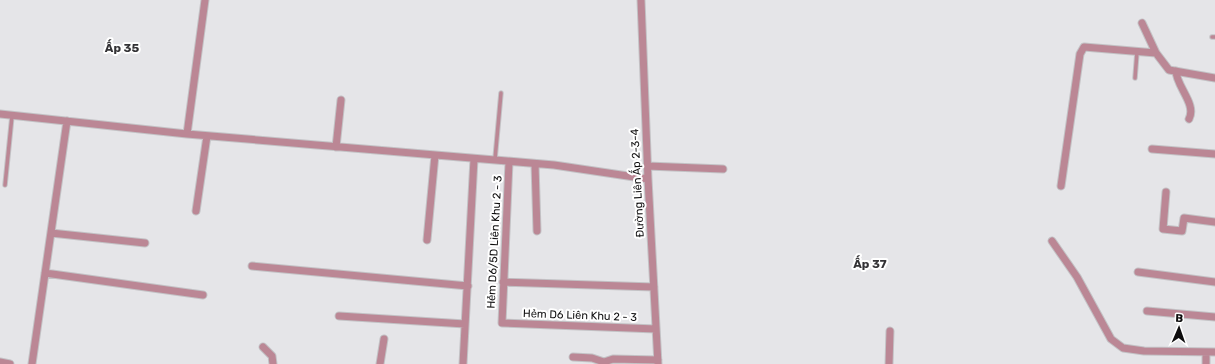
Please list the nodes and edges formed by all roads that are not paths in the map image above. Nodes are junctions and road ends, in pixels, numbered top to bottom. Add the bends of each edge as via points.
1 (205, 0) edge
2 (641, 0) edge
3 (1142, 23) dead end
4 (1137, 52) junction
5 (1156, 53) junction
6 (1176, 71) junction
7 (1135, 78) dead end
8 (1215, 78) edge
9 (501, 93) dead end
10 (341, 100) dead end
11 (0, 114) edge
12 (12, 116) junction
13 (1189, 119) dead end
14 (67, 121) junction
15 (186, 134) junction
16 (207, 136) junction
17 (336, 147) junction
18 (1152, 149) dead end
19 (1215, 154) edge
20 (435, 155) junction
21 (474, 159) junction
22 (494, 160) junction
23 (509, 162) junction
24 (535, 164) junction
25 (647, 166) junction
26 (723, 169) dead end
27 (648, 179) junction
28 (5, 186) dead end
29 (1061, 186) dead end
30 (1166, 192) dead end
31 (196, 211) dead end
32 (1215, 222) edge
33 (537, 231) dead end
34 (51, 233) junction
35 (427, 240) dead end
36 (1052, 241) dead end
37 (146, 243) dead end
38 (252, 266) dead end
39 (1138, 272) dead end
40 (45, 273) junction
41 (503, 282) junction
42 (1215, 282) edge
43 (468, 286) junction
44 (654, 287) junction
45 (203, 295) dead end
46 (1147, 311) dead end
47 (339, 316) dead end
48 (1215, 317) edge
49 (502, 323) joint
50 (465, 324) junction
51 (656, 329) junction
52 (890, 331) dead end
53 (384, 339) dead end
54 (264, 347) dead end
55 (1206, 352) junction
56 (1215, 352) edge
57 (573, 357) dead end
58 (0, 362) edge
59 (658, 362) edge
60 (10, 364) edge
61 (32, 364) edge
62 (273, 364) edge
63 (380, 364) edge
64 (463, 364) edge
65 (889, 364) edge
66 (1206, 364) edge

1 - 15 street
2 - 25 street, Đường Liên Ấp 2-3-4
3 - 5 street
4 - 5 street
4 - 7 lane
4 - 29 street via 1084,47 1080,54
5 - 6 street via 1169,70
6 - 8 street
6 - 13 street via 1176,77 1190,106 1192,114
9 - 22 lane
10 - 17 street
11 - 12 street
12 - 14 street
12 - 28 lane
14 - 15 street
14 - 34 street
15 - 16 street
16 - 17 street
16 - 31 street
17 - 20 street
18 - 19 street
20 - 21 street
20 - 35 street
21 - 22 street
21 - 43 street
22 - 23 street
23 - 24 street
23 - 41 street, Hẻm D6/5D Liên Khu 2 - 3
24 - 27 street
24 - 33 street
25 - 26 street
25 - 27 street, Đường Liên Ấp 2-3-4
27 - 44 street, Đường Liên Ấp 2-3-4
30 - 32 street via 1163,229 1182,232 1184,218
34 - 37 street
34 - 40 street
36 - 55 street via 1077,276 1111,339 1123,348
38 - 43 street
39 - 42 street
40 - 45 street
40 - 61 street
41 - 44 street
41 - 49 street, Hẻm D6/5D Liên Khu 2 - 3
43 - 50 street
44 - 51 street, Đường Liên Ấp 2-3-4
46 - 48 street
47 - 50 street
49 - 51 street, Hẻm D6 Liên Khu 2 - 3
50 - 64 street
51 - 59 street, Đường Liên Ấp 2-3-4
52 - 65 street
53 - 63 street
54 - 62 street via 272,356
55 - 56 street
55 - 66 street
57 - 59 street via 592,358 599,362 613,359
58 - 60 street

